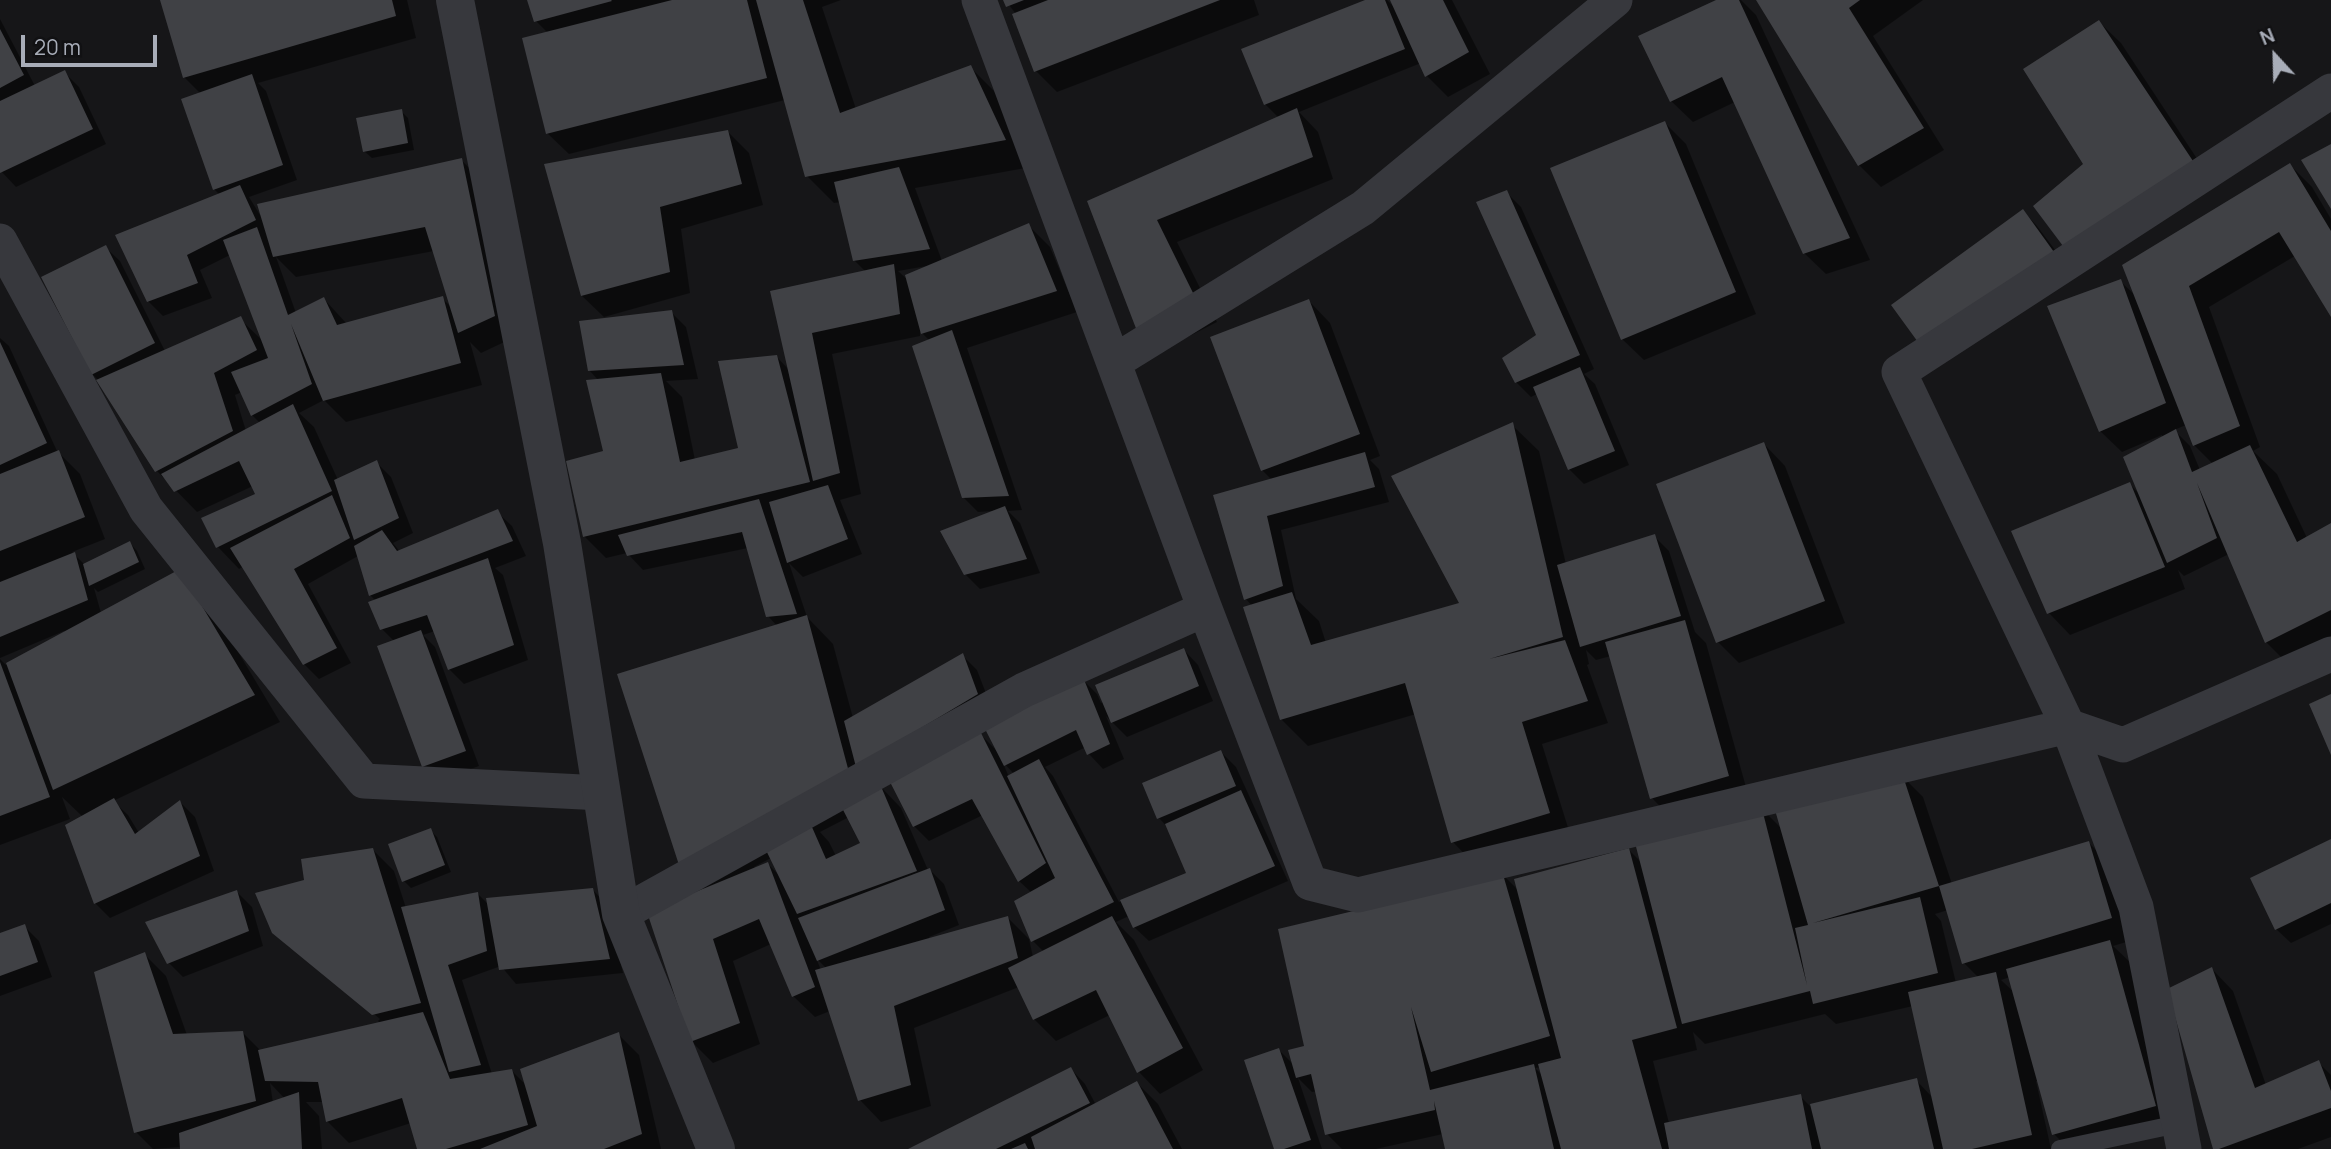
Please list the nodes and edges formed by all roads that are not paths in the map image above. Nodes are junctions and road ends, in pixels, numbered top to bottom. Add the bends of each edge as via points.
1 (455, 0) edge
2 (979, 0) edge
3 (1615, 0) edge
4 (2331, 92) edge
5 (0, 241) edge
6 (1114, 362) junction
7 (1205, 609) junction
8 (2331, 654) edge
9 (2068, 726) junction
10 (601, 793) junction
11 (621, 914) junction
12 (2181, 1136) edge
13 (716, 1149) edge
14 (2060, 1149) edge

1 - 10 street via 562,543
2 - 6 street
3 - 6 street via 1363,208
4 - 9 street via 1899,372
5 - 10 street via 146,509 364,781
6 - 7 street
7 - 9 street via 1310,883 1358,895
7 - 11 street via 1024,690
8 - 9 street via 2123,745
9 - 12 street via 2136,906
10 - 11 street
11 - 13 street
12 - 14 lane

